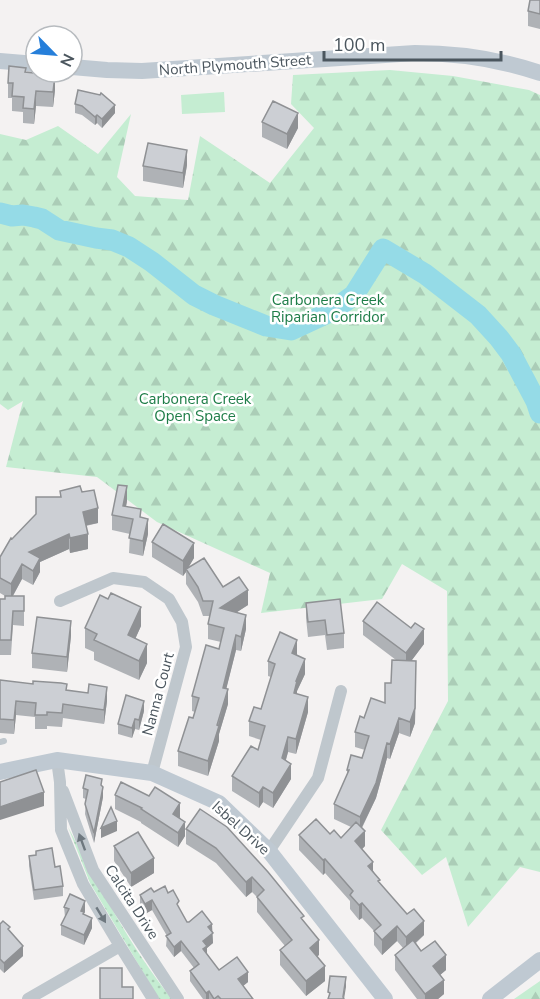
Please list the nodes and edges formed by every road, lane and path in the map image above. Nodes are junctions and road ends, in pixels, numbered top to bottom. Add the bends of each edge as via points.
1 (0, 61) edge
2 (24, 63) edge
3 (84, 69) edge
4 (540, 73) edge
5 (60, 601) dead end
6 (341, 691) dead end
7 (57, 760) junction
8 (0, 772) edge
9 (152, 773) junction
10 (60, 782) junction
11 (269, 851) junction
12 (120, 946) junction
13 (540, 960) edge
14 (28, 999) edge
15 (153, 999) edge
16 (178, 999) edge
17 (385, 999) edge
18 (490, 999) edge

1 - 2 street
3 - 4 street, North Plymouth Street via 142,71 436,53 480,57
5 - 9 street, Nanna Court via 113,578 144,582 169,599 182,622 186,647
6 - 11 street via 318,778
7 - 8 street, Isbel Drive
7 - 9 street, Isbel Drive
7 - 10 street, Calcita Drive
9 - 11 street, Isbel Drive via 219,803
10 -> 12 street, Calcita Drive via 61,830 83,884
16 -> 10 street, Calcita Drive via 93,870
11 - 17 street, Isbel Drive
12 - 14 street
12 - 15 street, Calcita Drive
13 - 18 street

